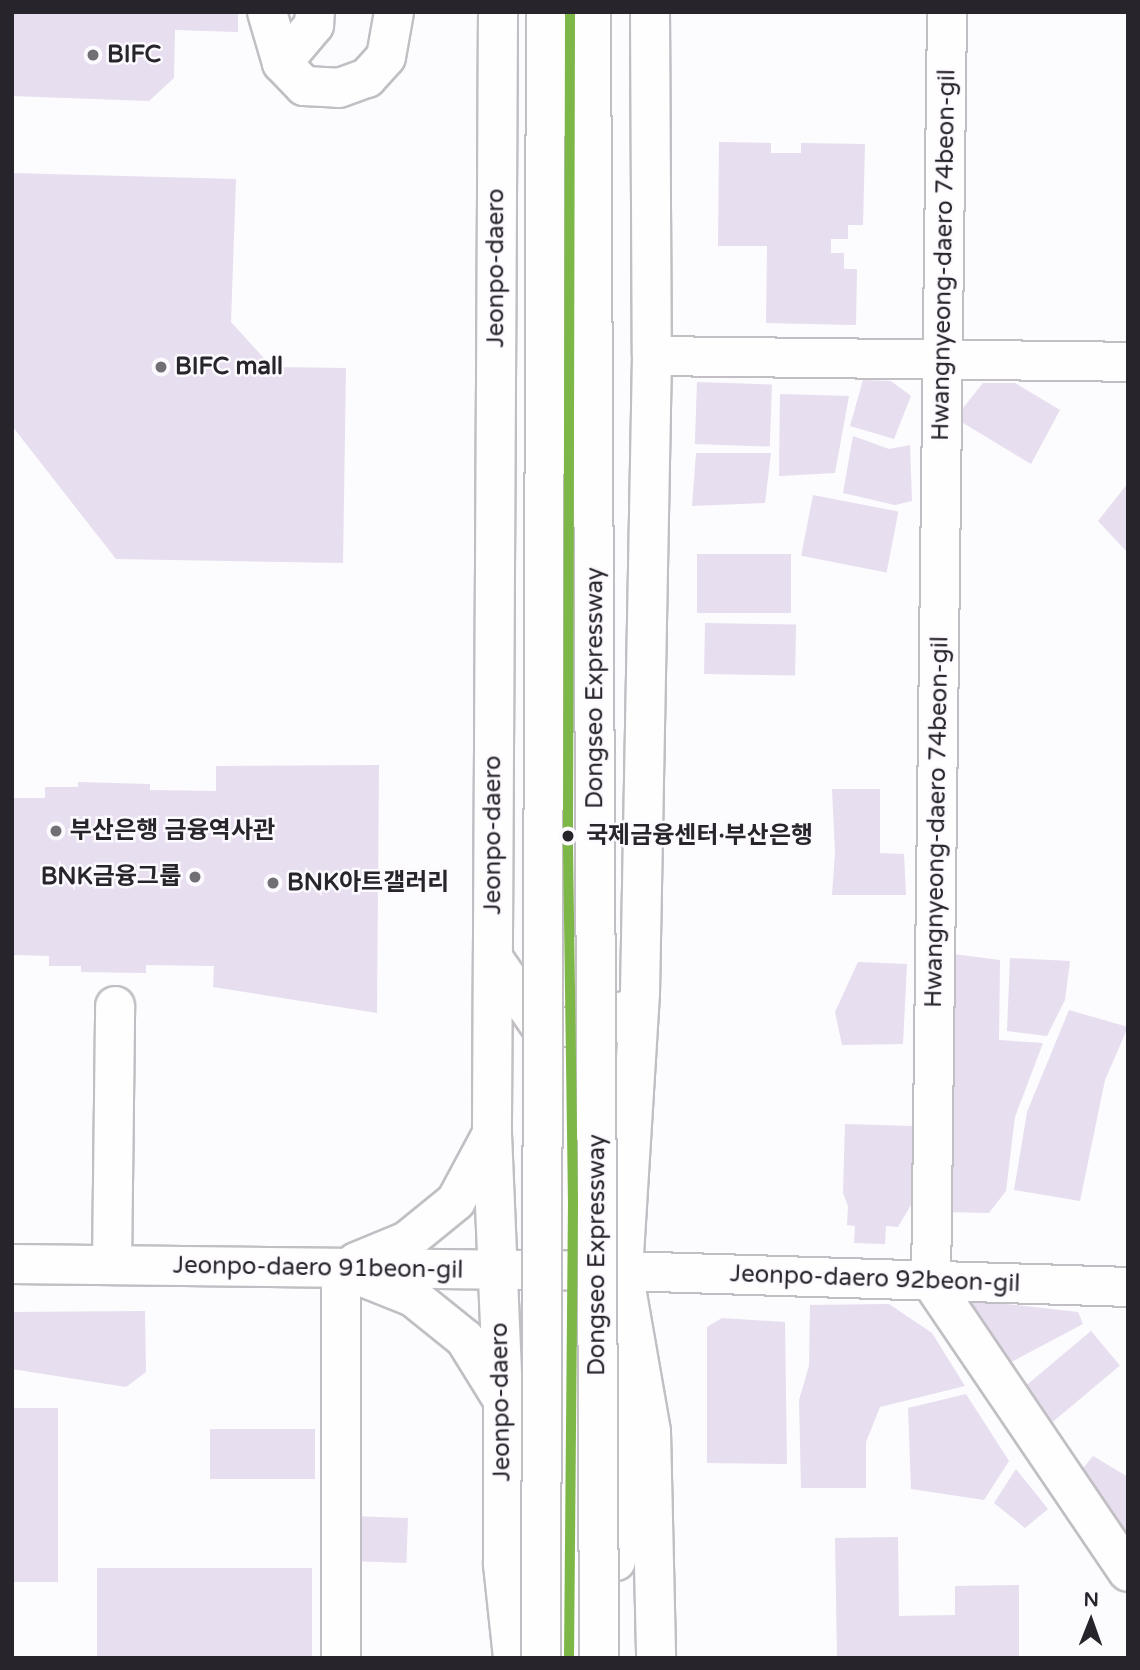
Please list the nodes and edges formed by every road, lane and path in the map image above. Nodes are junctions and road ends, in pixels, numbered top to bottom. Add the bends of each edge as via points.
1 (267, 12) edge
2 (315, 12) edge
3 (394, 12) edge
4 (498, 12) edge
5 (546, 12) edge
6 (592, 12) edge
7 (650, 12) edge
8 (947, 12) edge
9 (282, 63) junction
10 (652, 356) junction
11 (943, 360) junction
12 (1128, 362) edge
13 (493, 958) junction
14 (640, 993) junction
15 (115, 1006) dead end
16 (492, 1134) junction
17 (12, 1264) edge
18 (112, 1265) junction
19 (341, 1268) junction
20 (499, 1270) junction
21 (623, 1271) junction
22 (931, 1281) junction
23 (1128, 1287) edge
24 (502, 1399) junction
25 (503, 1564) junction
26 (1128, 1572) edge
27 (341, 1658) edge
28 (491, 1658) edge
29 (513, 1658) edge
30 (541, 1658) edge
31 (599, 1658) edge
32 (614, 1658) edge
33 (656, 1658) edge

1 - 9 main road
2 - 9 main road via 314,25
3 - 9 main road via 386,57 367,78 339,88 304,86
4 - 13 main road, Jeonpo-daero
5 - 30 main road, Dongseo Expressway, bridge
6 - 31 main road, Dongseo Expressway, bridge
7 - 10 main road
8 - 11 main road, Hwangnyeong-daero 74beon-gil
10 - 11 main road
10 - 14 main road
11 - 12 main road
11 - 22 main road, Hwangnyeong-daero 74beon-gil
13 - 14 main road via 541,1027 606,1027
13 - 16 main road, Jeonpo-daero
14 - 21 main road
15 - 18 main road
16 - 19 main road via 456,1201 407,1241
16 - 20 main road, Jeonpo-daero
17 - 18 main road, Jeonpo-daero 91beon-gil
18 - 19 main road, Jeonpo-daero 91beon-gil
19 - 20 main road, Jeonpo-daero 91beon-gil
19 - 24 main road via 414,1297 465,1339
19 - 27 main road
20 - 21 main road, Jeonpo-daero 91beon-gil
20 - 24 main road, Jeonpo-daero
21 - 22 main road, Jeonpo-daero 92beon-gil
21 - 32 main road
21 - 33 main road via 651,1432
22 - 23 main road, Jeonpo-daero 92beon-gil
22 - 26 main road
24 - 25 main road, Jeonpo-daero
25 - 28 main road
25 - 29 main road, Jeonpo-daero

